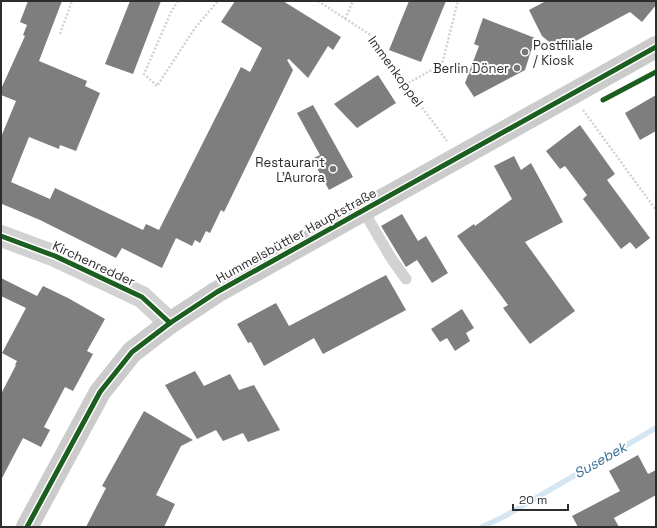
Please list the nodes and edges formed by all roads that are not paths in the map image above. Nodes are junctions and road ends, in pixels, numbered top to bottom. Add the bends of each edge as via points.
1 (656, 47) edge
2 (363, 210) junction
3 (1, 236) edge
4 (406, 279) dead end
5 (170, 323) junction
6 (27, 527) edge

1 - 2 main road, Hummelsbüttler Hauptstraße
2 - 4 lane
2 - 5 main road, Hummelsbüttler Hauptstraße via 217,292
3 - 5 street, Kirchenredder via 55,256 142,297
5 - 6 main road, Hummelsbüttler Hauptstraße via 132,352 100,392

